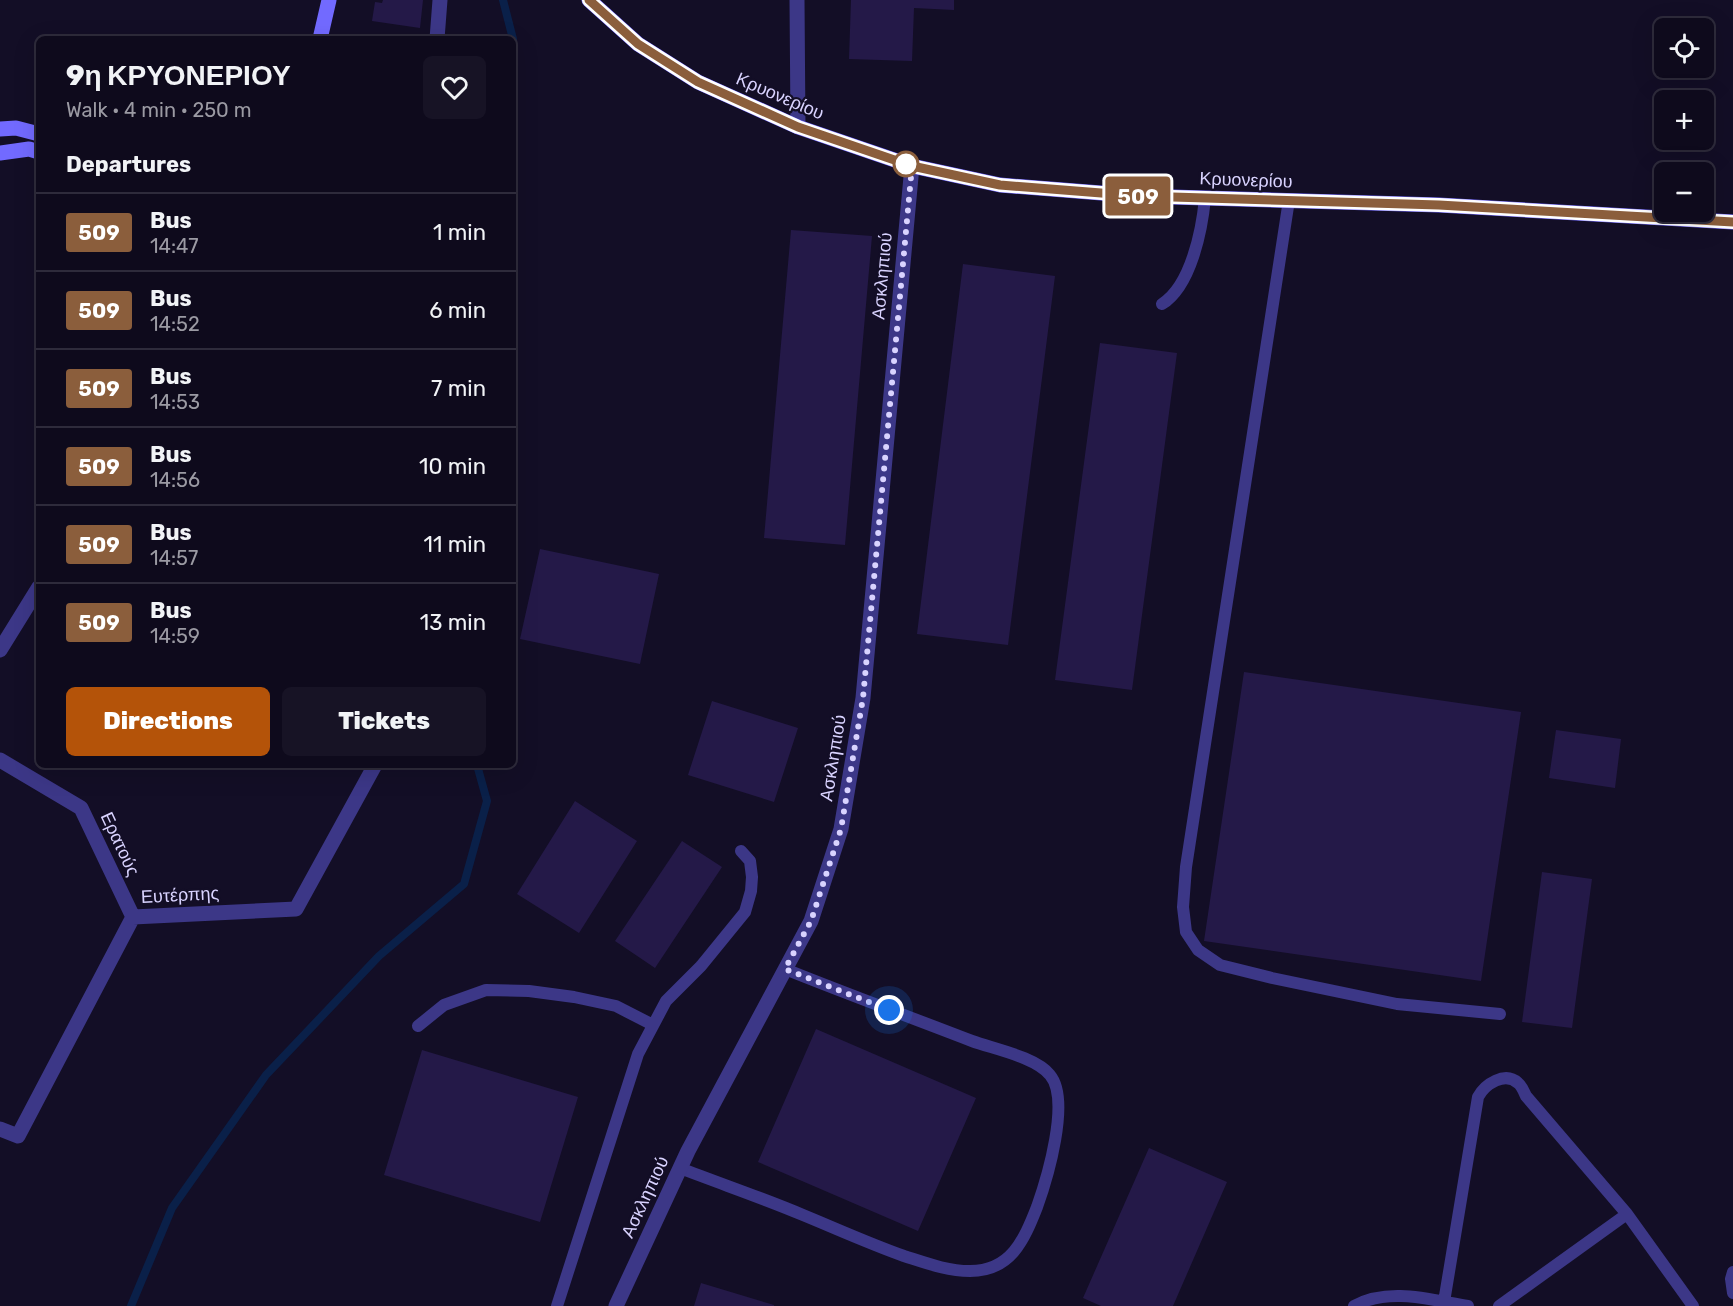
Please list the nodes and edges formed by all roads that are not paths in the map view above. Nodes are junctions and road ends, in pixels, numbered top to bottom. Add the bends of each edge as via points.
1 (329, 0) edge
2 (440, 0) edge
3 (589, 0) edge
4 (797, 0) edge
5 (321, 36) edge
6 (437, 36) edge
7 (798, 127) junction
8 (0, 129) edge
9 (36, 133) edge
10 (36, 151) edge
11 (0, 153) edge
12 (912, 166) junction
13 (1205, 198) junction
14 (1289, 200) junction
15 (1733, 222) edge
16 (1162, 304) dead end
17 (36, 592) edge
18 (0, 650) edge
19 (0, 760) edge
20 (373, 768) edge
21 (741, 850) dead end
22 (133, 917) junction
23 (785, 969) junction
24 (1500, 1014) dead end
25 (653, 1025) junction
26 (418, 1026) dead end
27 (0, 1129) edge
28 (680, 1168) junction
29 (1627, 1214) junction
30 (1733, 1272) edge
31 (1733, 1293) edge
32 (1444, 1302) junction
33 (557, 1306) edge
34 (616, 1306) edge
35 (1354, 1306) edge
36 (1468, 1306) edge
37 (1499, 1306) edge
38 (1693, 1306) edge

1 - 5 main road
2 - 6 street
3 - 7 main road, Κρυονερίου via 638,44 698,82
4 - 7 street
7 - 12 main road, Κρυονερίου
8 - 9 main road
10 - 11 main road
12 - 13 main road, Κρυονερίου via 1000,185
12 - 23 street, Ασκληπιού via 863,698 841,829 811,921
13 - 14 main road, Κρυονερίου
13 - 16 lane via 1196,248 1176,290
14 - 15 main road, Κρυονερίου
14 - 24 lane via 1186,867 1186,932 1198,950 1220,965 1397,1004
17 - 18 street
19 - 22 street, Ερατούς via 81,807
20 - 22 street, Ευτέρπης via 296,909
21 - 25 lane via 750,861 752,877 745,912 666,1001
22 - 27 street, Ευτέρπης via 18,1136
23 - 28 street, Ασκληπιού
23 - 28 lane via 1035,1063 1051,1076 1058,1095 1058,1126 1038,1204 1024,1240 994,1268 941,1268
25 - 26 lane via 616,1006 574,997 486,990 444,1005
25 - 33 lane via 624,1093
28 - 34 street, Ασκληπιού
29 - 32 lane via 1519,1083 1499,1079 1482,1089 1478,1097
29 - 37 lane
29 - 38 lane
30 - 31 lane
32 - 35 lane via 1387,1296
32 - 36 lane

